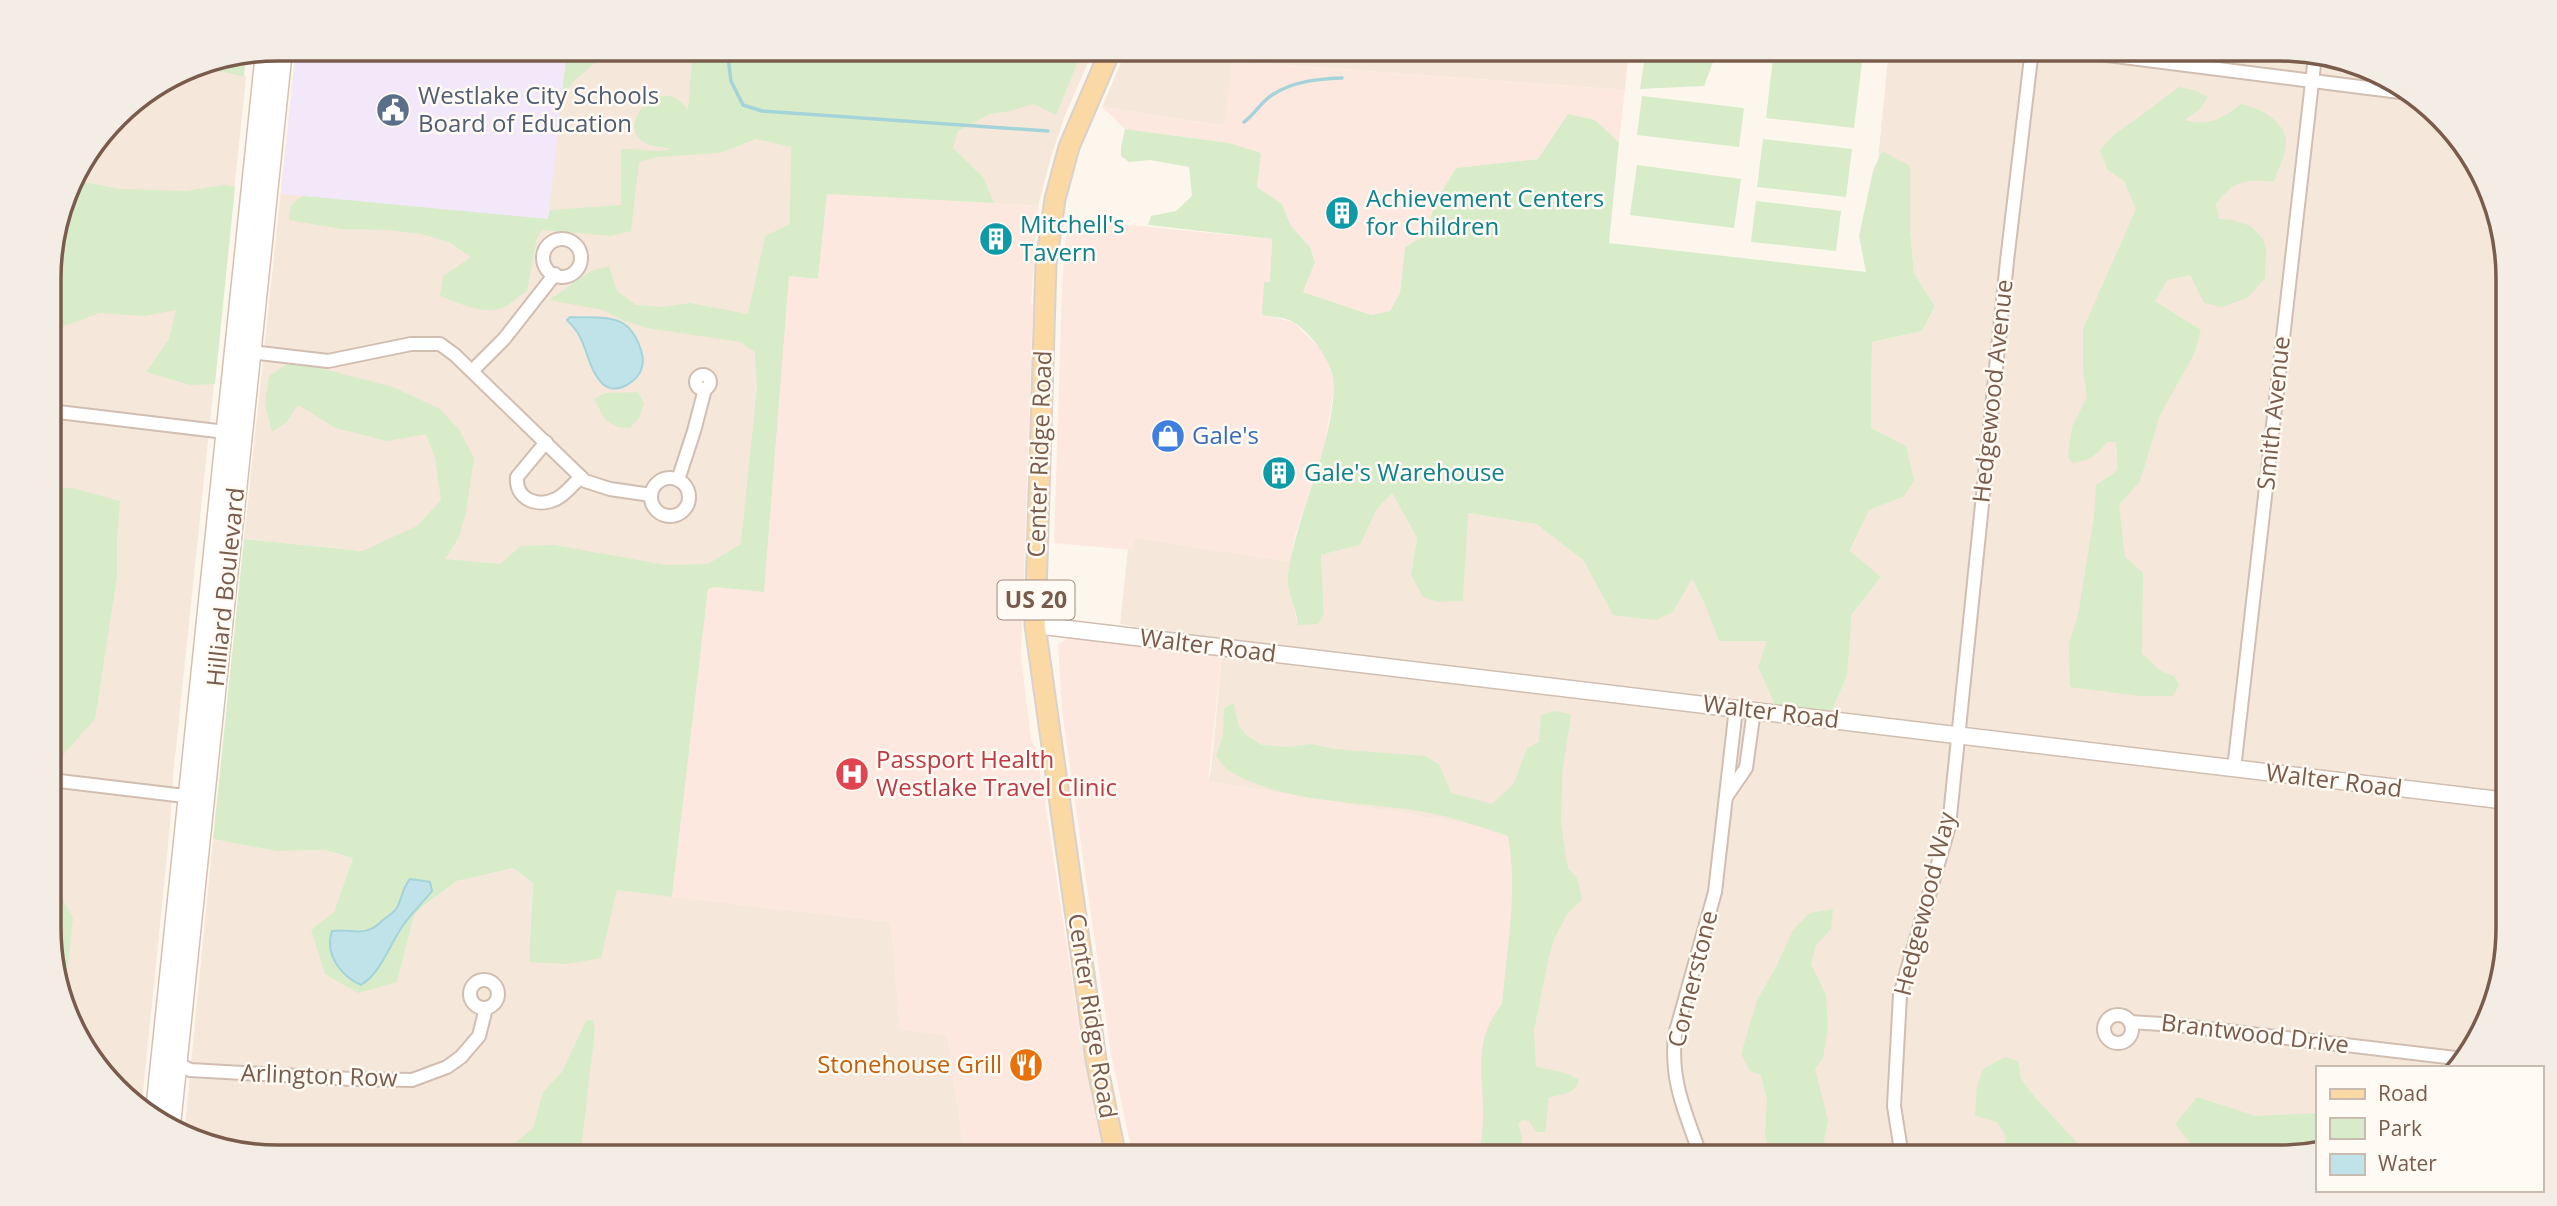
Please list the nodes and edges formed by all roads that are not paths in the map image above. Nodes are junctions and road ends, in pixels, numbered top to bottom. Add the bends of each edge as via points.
1 (282, 61) edge
2 (1106, 61) edge
3 (2031, 61) edge
4 (2158, 61) edge
5 (264, 62) edge
6 (2314, 64) edge
7 (2312, 80) junction
8 (2387, 90) edge
9 (555, 274) dead end
10 (251, 352) junction
11 (472, 371) junction
12 (705, 389) dead end
13 (62, 412) edge
14 (233, 432) junction
15 (546, 442) junction
16 (581, 477) junction
17 (678, 480) junction
18 (651, 495) junction
19 (1035, 625) junction
20 (1736, 708) junction
21 (1754, 710) junction
22 (1957, 734) junction
23 (2234, 769) junction
24 (61, 781) edge
25 (1726, 797) junction
26 (195, 798) junction
27 (2496, 800) edge
28 (486, 1008) dead end
29 (2130, 1022) dead end
30 (169, 1058) junction
31 (2452, 1058) edge
32 (156, 1107) edge
33 (171, 1116) edge
34 (1697, 1144) edge
35 (1900, 1144) edge
36 (1113, 1145) edge

1 - 10 main road, Hilliard Boulevard
2 - 19 main road, Center Ridge Road / US 20 via 1069,147 1051,222
3 - 22 street, Hedgewood Avenue
4 - 7 street
5 - 14 main road, Hilliard Boulevard
6 - 7 street, Smith Avenue
7 - 8 street
7 - 23 street, Smith Avenue
9 - 11 street
10 - 11 street via 328,361 411,344 440,344
10 - 14 main road, Hilliard Boulevard
11 - 15 street
12 - 17 street
13 - 14 street
14 - 26 main road, Hilliard Boulevard
15 - 16 street
15 - 16 street via 517,477 522,496 534,502 558,499
16 - 18 street via 599,486
17 - 18 street via 667,478 656,484
17 - 18 street via 688,491 688,499 674,515 664,515 653,505
19 - 20 street, Walter Road
19 - 36 main road, Center Ridge Road / US 20 via 1096,1060
20 - 21 street, Walter Road
20 - 25 street, Cornerstone
21 - 22 street, Walter Road
21 - 25 street, Cornerstone via 1746,768
22 - 23 street, Walter Road
22 - 35 street, Hedgewood Way via 1949,826 1900,995 1894,1106
23 - 27 street, Walter Road
24 - 26 street
25 - 34 street, Cornerstone via 1714,892 1673,1053 1675,1081
26 - 30 main road, Hilliard Boulevard
28 - 30 street, Arlington Row via 479,1037 461,1057 412,1080 190,1070
29 - 31 street, Brantwood Drive
30 - 32 main road, Hilliard Boulevard
30 - 33 main road, Hilliard Boulevard

